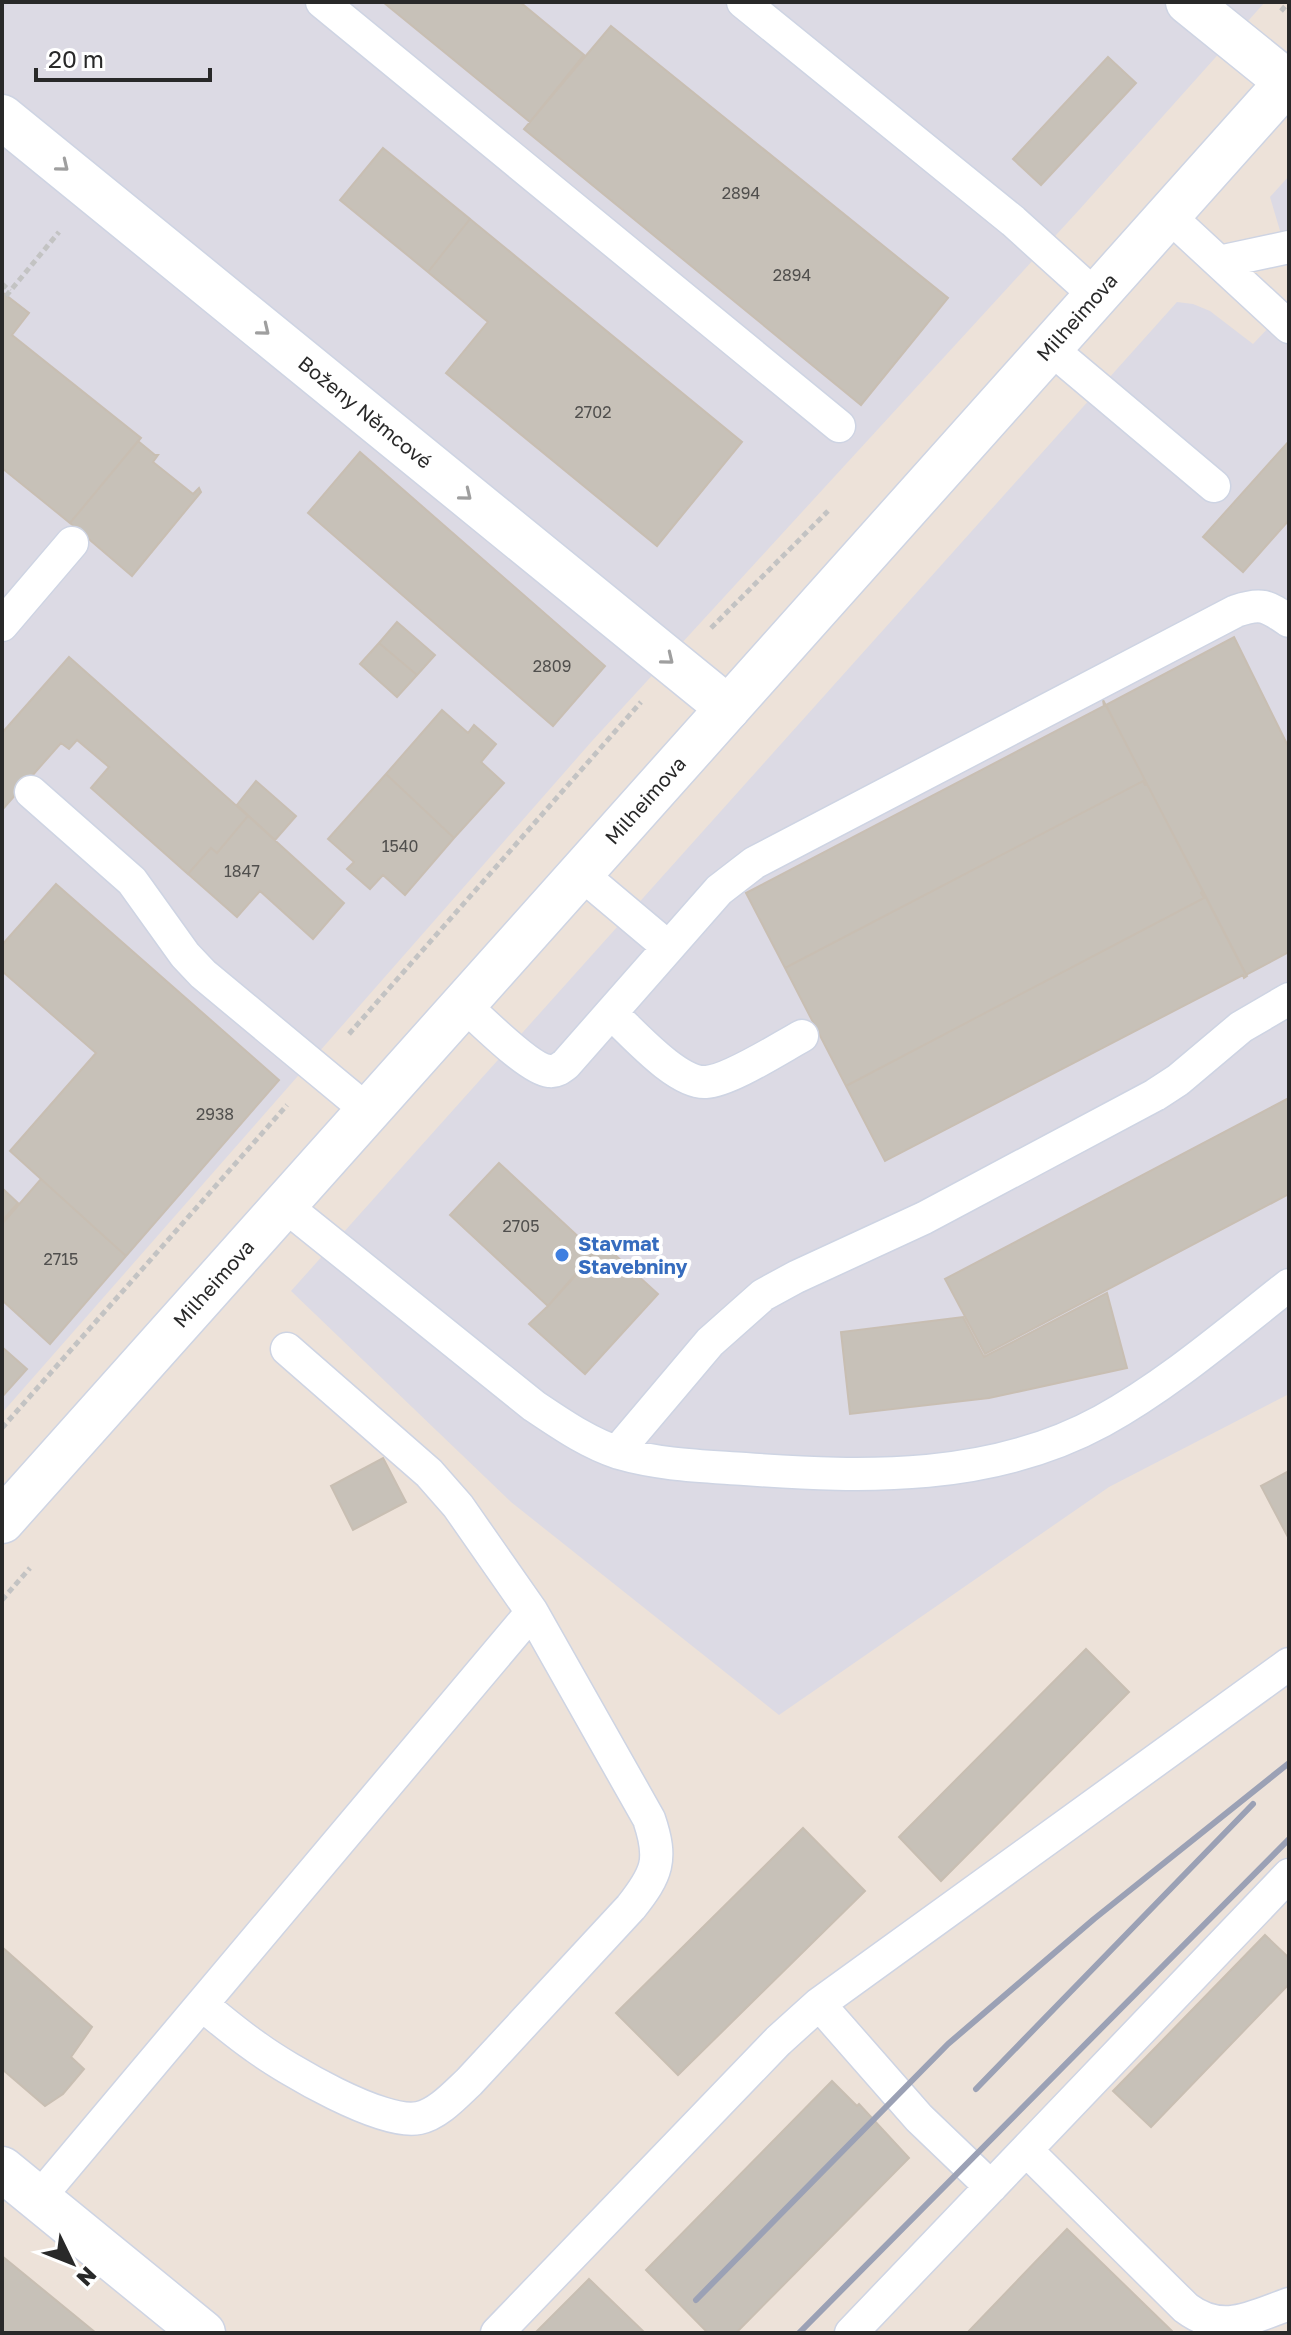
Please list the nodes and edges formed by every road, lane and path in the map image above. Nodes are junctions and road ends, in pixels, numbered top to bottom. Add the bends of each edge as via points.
1 (322, 2) edge
2 (743, 2) edge
3 (1188, 2) edge
4 (1288, 81) edge
5 (2, 117) edge
6 (93, 191) junction
7 (1168, 215) junction
8 (1289, 247) edge
9 (1219, 262) junction
10 (2, 284) edge
11 (1096, 296) junction
12 (1289, 327) edge
13 (1050, 348) junction
14 (839, 426) dead end
15 (1214, 486) dead end
16 (72, 543) dead end
17 (1289, 621) edge
18 (2, 625) edge
19 (728, 708) junction
20 (31, 792) dead end
21 (580, 873) junction
22 (668, 947) junction
23 (1289, 999) edge
24 (463, 1004) junction
25 (611, 1013) junction
26 (802, 1036) dead end
27 (368, 1111) junction
28 (284, 1205) junction
29 (1289, 1285) edge
30 (287, 1349) dead end
31 (617, 1452) junction
32 (2, 1521) edge
33 (532, 1612) junction
34 (1289, 1664) edge
35 (1289, 1875) edge
36 (819, 2004) junction
37 (202, 2005) junction
38 (1026, 2150) junction
39 (2, 2169) edge
40 (991, 2187) junction
41 (38, 2199) junction
42 (1289, 2304) edge
43 (1222, 2329) edge
44 (203, 2333) edge
45 (497, 2333) edge
46 (851, 2333) edge

1 - 14 lane
2 - 11 lane via 1013,221
3 - 4 street
4 - 7 street, Milheimova
5 -> 6 street, Boženy Němcové
6 - 10 path via 8,293
6 -> 19 street, Boženy Němcové
7 - 9 lane
7 - 11 street, Milheimova
8 - 9 lane
9 - 12 lane
11 - 13 street, Milheimova
13 - 15 lane
13 - 19 street, Milheimova
16 - 18 lane
17 - 22 lane via 1268,607 1236,611 754,863 719,890
19 - 21 street, Milheimova
20 - 27 lane via 132,881 203,974
21 - 22 lane
21 - 24 street, Milheimova
22 - 25 lane
23 - 31 lane via 1241,1027 1155,1095 924,1218 763,1295 710,1342
24 - 25 lane via 523,1057 547,1071 566,1064
24 - 27 street, Milheimova
25 - 26 lane via 670,1067 696,1082 720,1079
27 - 28 street, Milheimova
28 - 31 lane via 534,1406 575,1434
28 - 32 street, Milheimova
29 - 31 lane via 1162,1384 1101,1422 1032,1451 970,1467 816,1474 660,1462
30 - 33 lane via 429,1473
33 - 37 lane
33 - 37 lane via 657,1841 658,1861 631,1907 469,2082 420,2118 395,2118 369,2109 293,2072
34 - 36 lane
35 - 38 lane
36 - 40 lane via 919,2118
36 - 45 lane
37 - 41 lane
38 - 40 lane
38 - 43 lane via 1186,2308
39 - 41 street
40 - 46 lane
41 - 44 street
42 - 43 lane

